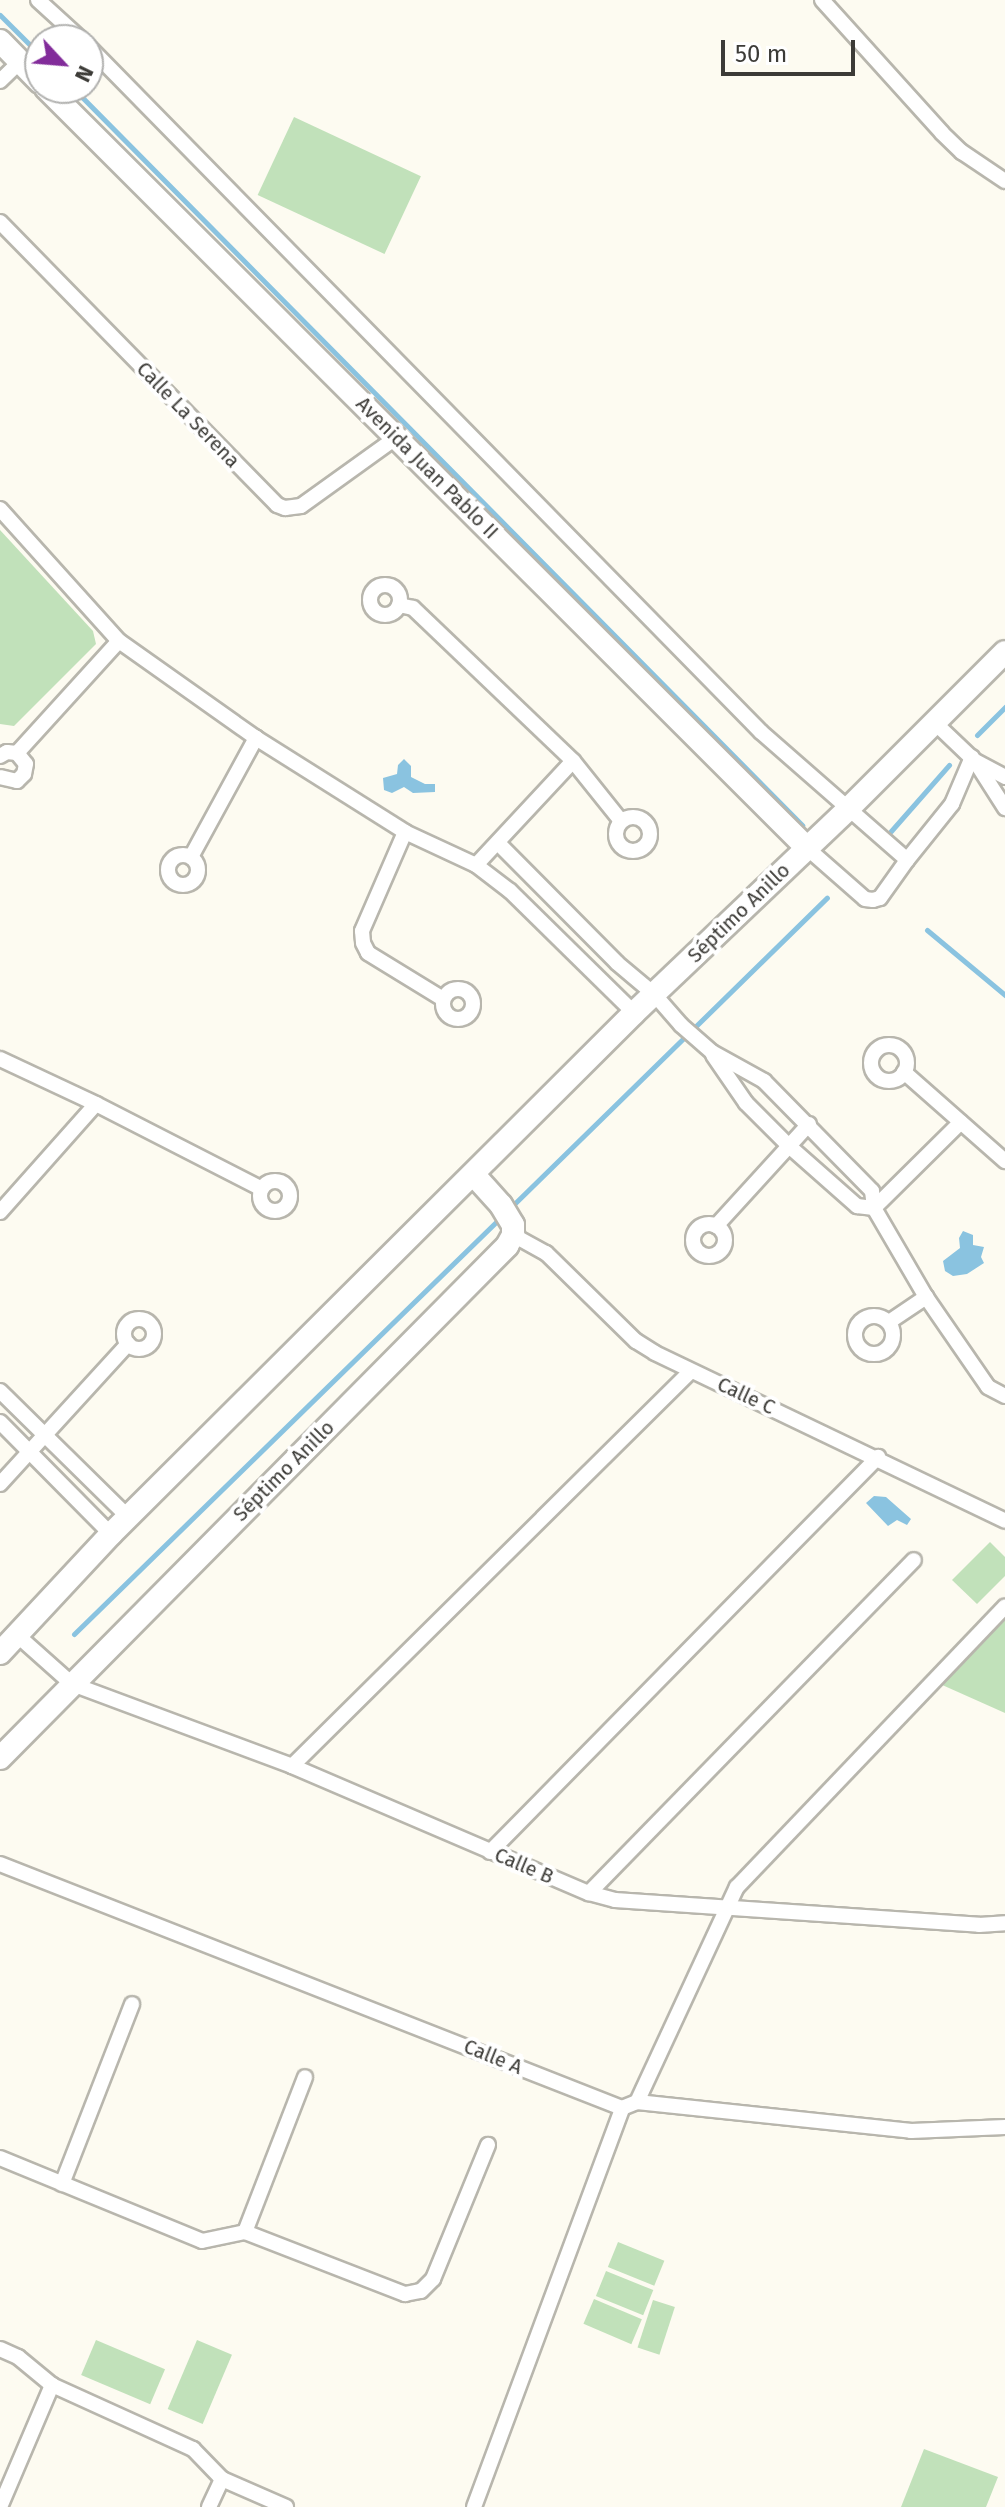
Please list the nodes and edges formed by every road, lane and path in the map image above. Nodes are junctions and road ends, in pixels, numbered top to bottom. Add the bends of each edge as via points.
1 (38, 0) edge
2 (822, 0) edge
3 (64, 24) edge
4 (0, 41) edge
5 (20, 62) junction
6 (104, 62) edge
7 (24, 66) edge
8 (0, 81) edge
9 (62, 104) edge
10 (1005, 181) edge
11 (0, 222) edge
12 (397, 437) junction
13 (0, 509) edge
14 (399, 605) dead end
15 (119, 641) junction
16 (1005, 652) edge
17 (934, 722) junction
18 (256, 738) junction
19 (17, 753) junction
20 (0, 756) edge
21 (974, 759) junction
22 (573, 761) junction
23 (0, 777) edge
24 (1005, 777) edge
25 (1005, 808) edge
26 (847, 810) junction
27 (621, 821) dead end
28 (405, 832) junction
29 (498, 843) junction
30 (807, 848) junction
31 (191, 857) dead end
32 (907, 860) junction
33 (476, 865) junction
34 (654, 994) junction
35 (443, 999) dead end
36 (634, 1013) junction
37 (707, 1049) junction
38 (0, 1059) edge
39 (904, 1072) dead end
40 (96, 1104) junction
41 (961, 1122) junction
42 (809, 1124) junction
43 (789, 1146) junction
44 (1005, 1161) edge
45 (474, 1175) junction
46 (262, 1189) dead end
47 (874, 1208) junction
48 (0, 1212) edge
49 (716, 1226) dead end
50 (513, 1230) junction
51 (926, 1297) junction
52 (889, 1322) dead end
53 (128, 1344) dead end
54 (690, 1372) junction
55 (0, 1391) edge
56 (1005, 1396) edge
57 (0, 1422) edge
58 (46, 1434) junction
59 (31, 1450) junction
60 (878, 1457) junction
61 (0, 1484) edge
62 (128, 1517) junction
63 (1005, 1521) edge
64 (111, 1534) junction
65 (914, 1560) dead end
66 (1005, 1607) edge
67 (17, 1635) junction
68 (0, 1653) edge
69 (72, 1684) junction
70 (0, 1758) edge
71 (292, 1766) junction
72 (490, 1852) junction
73 (2, 1862) edge
74 (589, 1893) junction
75 (727, 1905) junction
76 (1005, 1923) edge
77 (132, 2004) dead end
78 (305, 2077) dead end
79 (637, 2102) junction
80 (622, 2108) junction
81 (1005, 2127) edge
82 (488, 2145) dead end
83 (0, 2158) edge
84 (62, 2184) junction
85 (245, 2232) junction
86 (0, 2349) edge
87 (52, 2385) junction
88 (222, 2479) junction
89 (0, 2507) edge
90 (209, 2507) edge
91 (286, 2507) edge
92 (474, 2507) edge

1 - 3 street
2 - 10 street via 942,133
4 - 5 main road
5 - 7 main road
5 - 8 street
6 - 26 street via 761,732
9 - 12 main road, Avenida Juan Pablo II
11 - 12 street, Calle La Serena via 277,505 301,506
12 - 30 main road, Avenida Juan Pablo II
13 - 15 street
14 - 22 street via 413,608
15 - 18 street
15 - 19 street
16 - 17 main road, Séptimo Anillo
17 - 21 street
17 - 26 main road, Séptimo Anillo
18 - 28 street
18 - 31 street
19 - 20 street
19 - 23 street via 24,760 24,774 12,782
21 - 24 street
21 - 25 street
21 - 32 street via 952,804
22 - 27 street
22 - 29 street
26 - 30 main road, Séptimo Anillo
26 - 32 street
28 - 33 street
28 - 35 street via 362,931 363,943 368,953
29 - 33 street
29 - 34 street
30 - 32 street via 865,899 873,900 880,898
30 - 34 main road, Séptimo Anillo
33 - 36 street via 518,898
34 - 36 main road, Séptimo Anillo
34 - 37 street
36 - 45 main road, Séptimo Anillo
37 - 42 street via 761,1079
37 - 43 street via 746,1103
38 - 40 street
39 - 41 street
40 - 46 street
40 - 48 street
41 - 44 street
41 - 47 street
42 - 43 street
42 - 47 street via 872,1191
43 - 47 street via 857,1206
43 - 49 street
45 - 50 main road via 501,1205
45 - 62 main road, Séptimo Anillo
47 - 51 street
50 - 54 street, Calle C via 546,1253 636,1341
50 - 69 main road, Séptimo Anillo via 488,1266
51 - 52 street
51 - 56 street via 988,1387
53 - 58 street
54 - 60 street, Calle C
54 - 71 street
55 - 58 street
57 - 59 street
58 - 59 street
58 - 62 street
59 - 61 street
59 - 64 street
60 - 63 street, Calle C
60 - 72 street
62 - 64 main road, Séptimo Anillo
64 - 67 main road, Séptimo Anillo
65 - 74 street
66 - 75 street via 750,1872
67 - 68 main road, Séptimo Anillo
67 - 69 street
69 - 70 main road, Séptimo Anillo
69 - 71 street, Calle B
71 - 72 street, Calle B
72 - 74 street, Calle B
73 - 80 street, Calle A
74 - 75 street, Calle B via 615,1900
75 - 76 street, Calle B
75 - 79 street
77 - 84 street
78 - 85 street
79 - 80 street
79 - 81 street via 911,2131
80 - 92 street
82 - 85 street via 433,2279 414,2293
83 - 84 street
84 - 85 street via 202,2241
86 - 87 street
87 - 88 street via 193,2449
87 - 89 street
88 - 90 street
88 - 91 street

